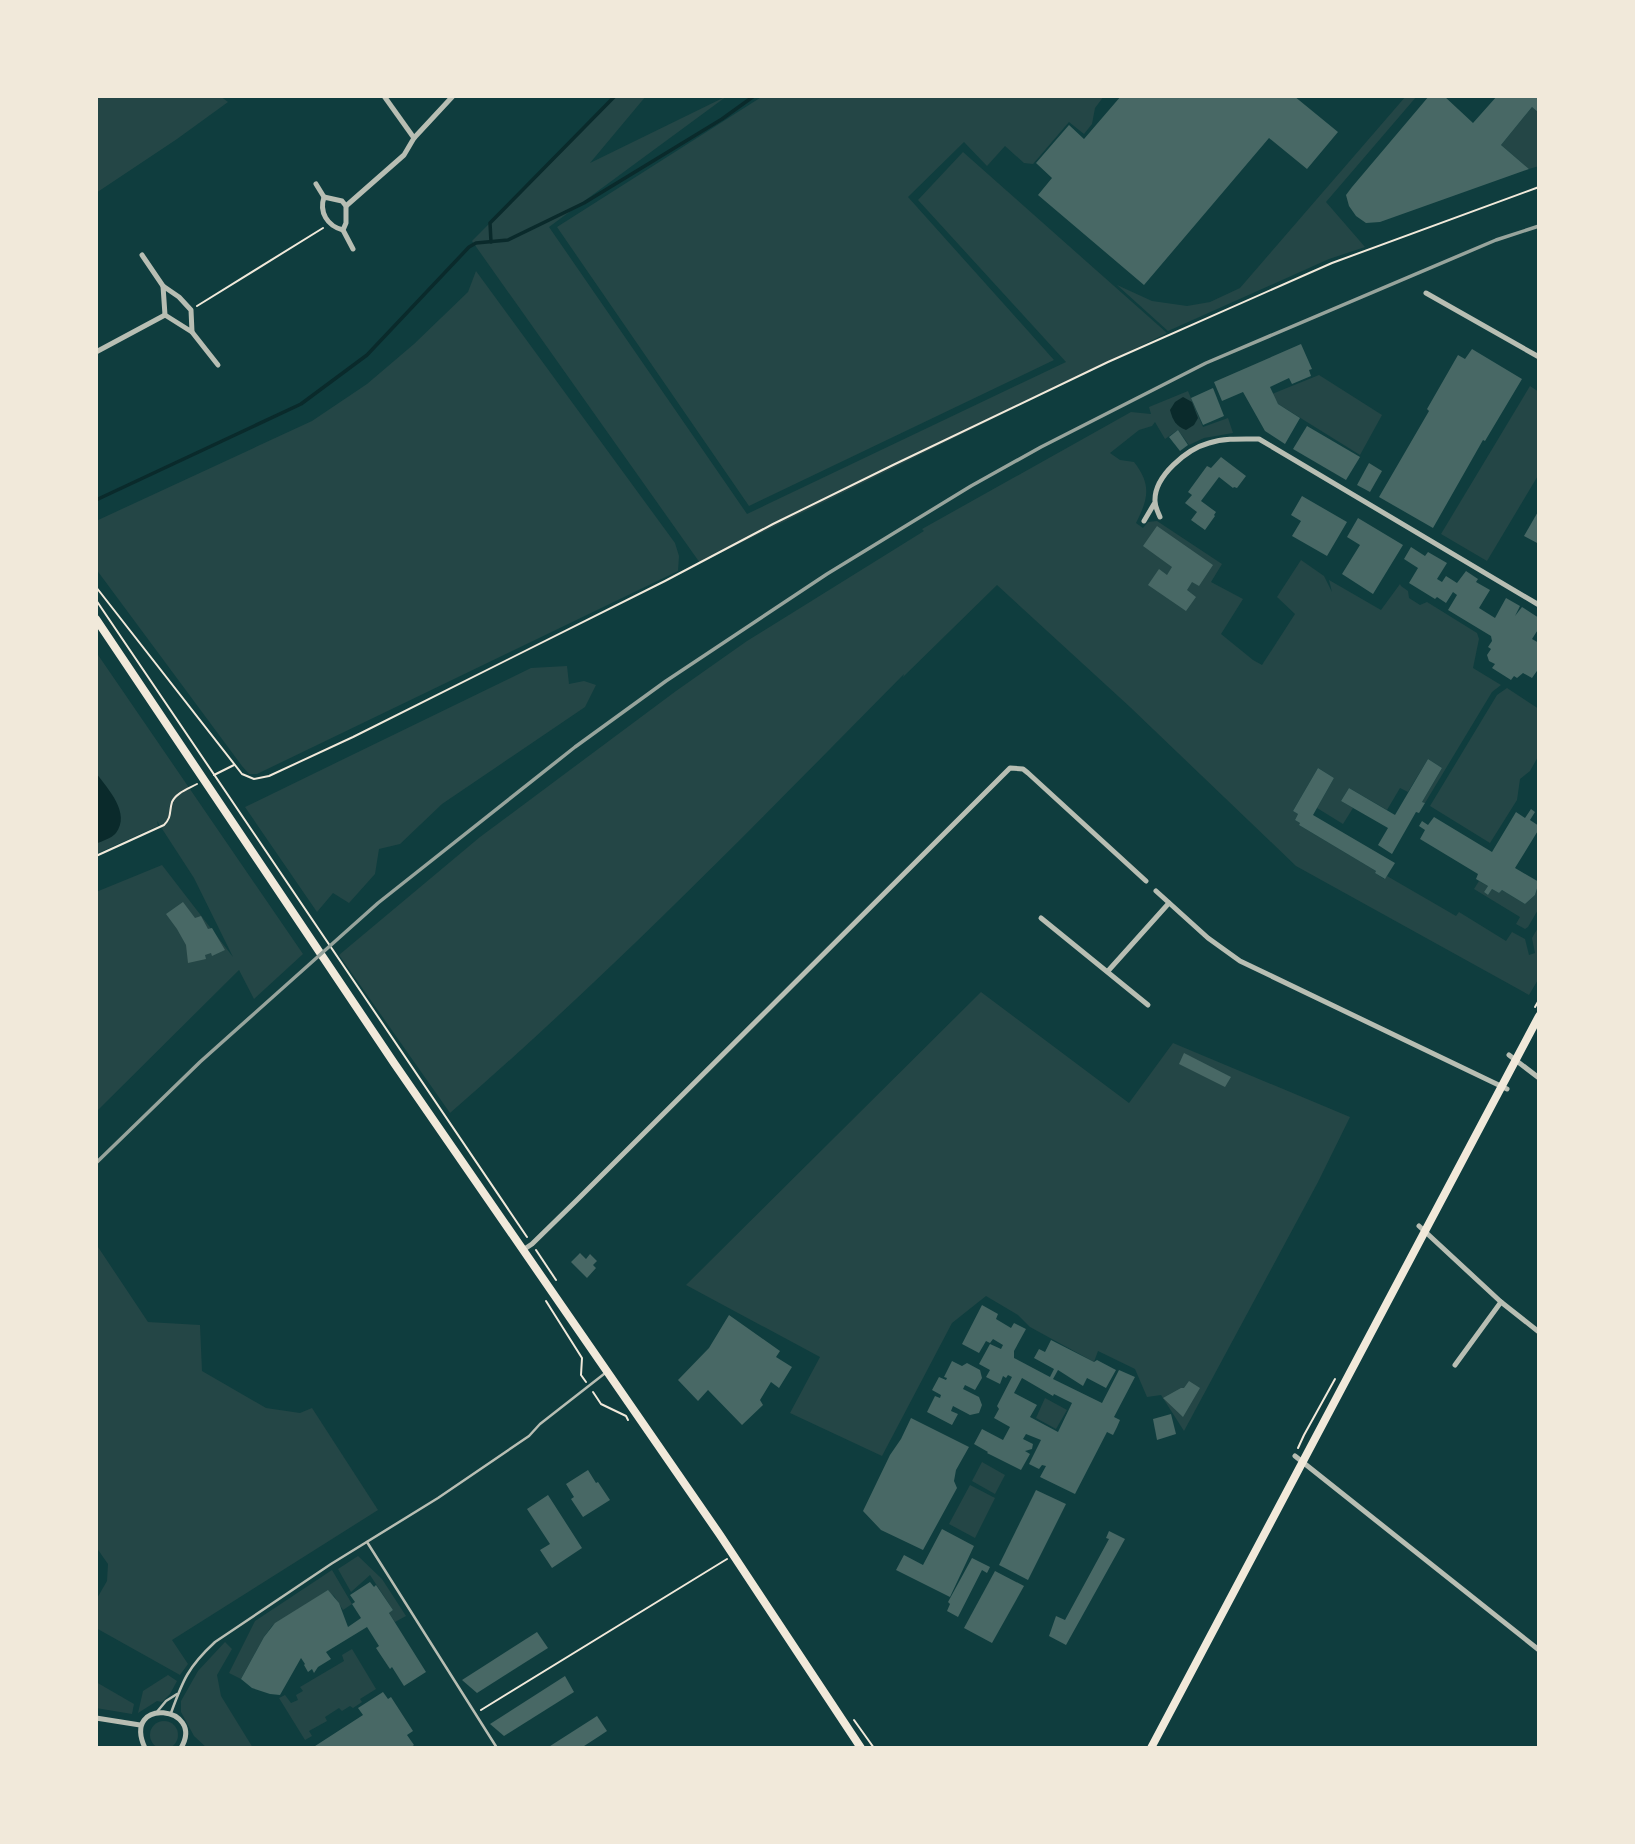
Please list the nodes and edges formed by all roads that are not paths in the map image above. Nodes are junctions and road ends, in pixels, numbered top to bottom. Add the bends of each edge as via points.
1 (384, 96) edge
2 (453, 96) edge
3 (414, 138) junction
4 (316, 184) dead end
5 (324, 197) junction
6 (346, 205) junction
7 (342, 230) junction
8 (353, 249) dead end
9 (142, 255) dead end
10 (163, 286) junction
11 (1426, 293) dead end
12 (165, 315) junction
13 (192, 332) junction
14 (96, 352) edge
15 (1539, 357) edge
16 (218, 365) dead end
17 (1154, 504) junction
18 (1160, 517) dead end
19 (1144, 521) dead end
20 (1539, 605) edge
21 (96, 619) edge
22 (1146, 881) dead end
23 (1156, 891) dead end
24 (1169, 903) junction
25 (1041, 918) dead end
26 (1108, 971) junction
27 (1148, 1004) dead end
28 (1539, 1016) edge
29 (1512, 1058) junction
30 (1539, 1078) edge
31 (1504, 1088) junction
32 (1421, 1228) junction
33 (523, 1250) junction
34 (1502, 1302) junction
35 (1539, 1332) edge
36 (1455, 1365) dead end
37 (607, 1372) junction
38 (1299, 1459) junction
39 (367, 1542) junction
40 (1539, 1650) edge
41 (177, 1694) junction
42 (156, 1713) junction
43 (171, 1713) junction
44 (96, 1718) edge
45 (140, 1726) junction
46 (1151, 1747) edge
47 (145, 1748) edge
48 (181, 1748) edge
49 (497, 1748) edge
50 (861, 1748) edge

1 - 3 street
2 - 3 street
3 - 6 street via 404,155
4 - 5 street
5 - 6 street
5 - 7 street via 325,216
6 - 7 street
7 - 8 street
9 - 10 street
10 - 12 street
10 - 13 street via 191,310
11 - 15 street
12 - 13 street
12 - 14 street
13 - 16 street
17 - 18 street
17 - 19 street
17 - 20 street via 1165,475 1198,446 1228,439 1259,439
21 - 33 main road
22 - 33 street via 1023,769 1006,771
23 - 24 street
24 - 26 street
24 - 31 street via 1240,961
25 - 26 street
26 - 27 street
28 - 29 main road
29 - 30 street
29 - 31 main road
31 - 32 main road
32 - 34 street
32 - 38 main road
33 - 37 main road
34 - 35 street
34 - 36 street
37 - 39 lane via 529,1436
37 - 50 main road
38 - 40 street
38 - 46 main road
39 - 41 lane via 215,1642 199,1657
39 - 49 lane
41 - 42 lane
41 - 43 lane
42 - 43 street
42 - 45 street
43 - 48 street via 184,1725
44 - 45 street
45 - 47 street

